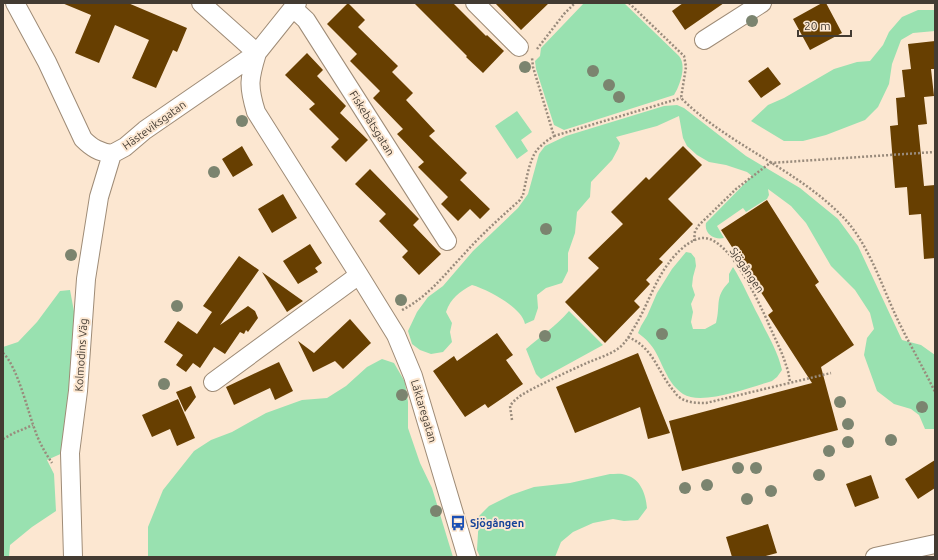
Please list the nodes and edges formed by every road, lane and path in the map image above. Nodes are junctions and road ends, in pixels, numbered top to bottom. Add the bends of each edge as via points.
1 (15, 3) edge
2 (201, 3) edge
3 (475, 3) edge
4 (575, 3) edge
5 (629, 3) edge
6 (762, 3) edge
7 (295, 6) edge
8 (704, 40) dead end
9 (519, 47) dead end
10 (256, 53) junction
11 (681, 98) junction
12 (554, 136) junction
13 (935, 152) edge
14 (112, 154) junction
15 (770, 163) junction
16 (447, 241) dead end
17 (694, 241) junction
18 (359, 275) junction
19 (386, 318) junction
20 (628, 337) junction
21 (3, 353) edge
22 (831, 373) dead end
23 (213, 382) dead end
24 (790, 382) junction
25 (935, 392) edge
26 (512, 420) dead end
27 (33, 425) junction
28 (3, 439) edge
29 (54, 466) dead end
30 (935, 544) edge
31 (73, 557) edge
32 (467, 557) edge
33 (875, 557) edge

1 - 14 street, Hästeviksgatan via 47,62 83,139 92,148
2 - 10 street
3 - 9 street
4 - 12 path via 532,54 533,67
5 - 11 path via 684,56 686,67
6 - 8 street
7 - 10 street, Hästeviksgatan
7 - 16 street, Fiskebåtsgatan
10 - 14 street, Hästeviksgatan
10 - 18 street, Läktaregatan via 250,88 256,112
11 - 12 path
11 - 15 path via 711,123
12 - 19 path via 536,151 520,200 478,240 444,278 415,303
13 - 15 path
14 - 31 street, Kolmodins Väg via 99,196 86,279 78,391 70,453
15 - 17 path via 736,189 699,225 695,231
15 - 25 path via 820,197 853,228
17 - 20 path via 675,255 667,265
17 - 24 path, Sjögången via 703,238 719,245 728,253 752,288 780,349
18 - 19 street, Läktaregatan
18 - 23 street
19 - 32 street, Läktaregatan via 413,376
20 - 24 path via 647,349 669,385 686,401 706,403
20 - 26 path via 613,352 556,377 517,398 510,406
21 - 27 path via 12,364
22 - 24 path
27 - 28 path
27 - 29 path via 43,450
30 - 33 street

